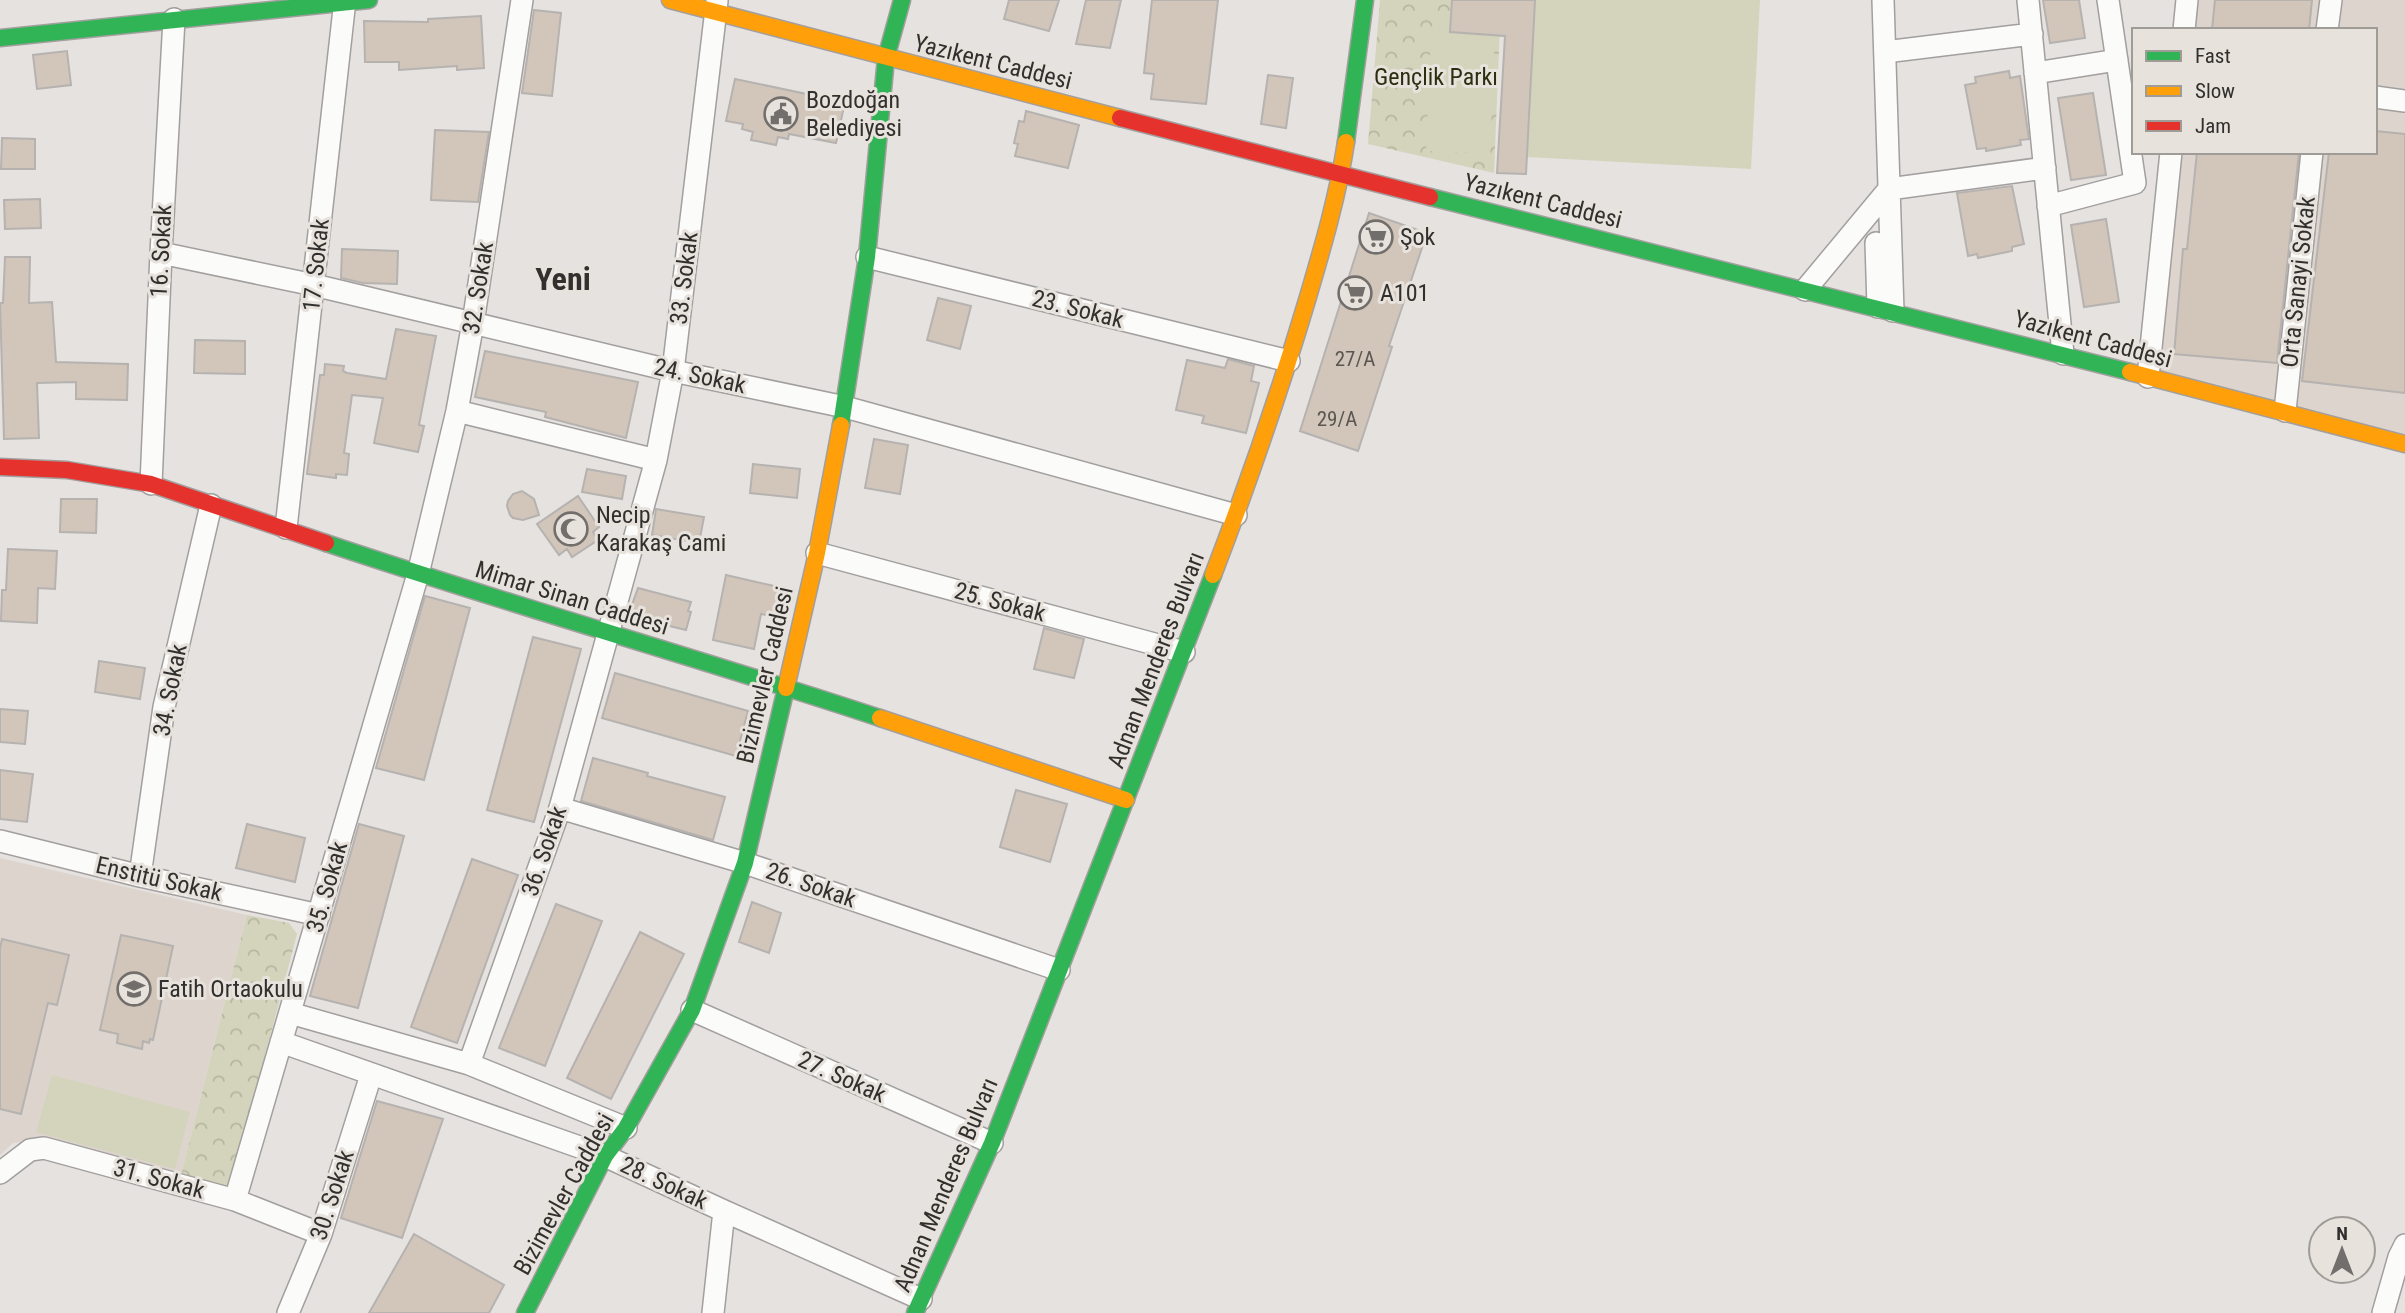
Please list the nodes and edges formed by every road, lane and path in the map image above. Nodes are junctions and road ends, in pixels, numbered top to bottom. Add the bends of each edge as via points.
1 (369, 0) edge
2 (522, 0) edge
3 (670, 0) edge
4 (902, 0) edge
5 (1365, 0) edge
6 (1883, 0) edge
7 (2028, 0) edge
8 (2108, 0) edge
9 (2187, 0) edge
10 (2331, 0) edge
11 (345, 1) edge
12 (717, 5) edge
13 (174, 19) junction
14 (2184, 28) edge
15 (2327, 28) edge
16 (2032, 34) junction
17 (0, 38) edge
18 (1885, 52) junction
19 (2122, 55) edge
20 (886, 58) junction
21 (2035, 72) junction
22 (2377, 97) edge
23 (2405, 101) edge
24 (2171, 154) edge
25 (2312, 154) edge
26 (2045, 168) junction
27 (1341, 174) junction
28 (1889, 189) junction
29 (1875, 206) junction
30 (2048, 206) junction
31 (161, 253) junction
32 (867, 257) junction
33 (314, 285) junction
34 (1805, 290) junction
35 (1885, 309) junction
36 (473, 323) junction
37 (2063, 354) junction
38 (1289, 361) junction
39 (673, 371) junction
40 (2148, 377) junction
41 (845, 407) junction
42 (457, 411) junction
43 (2284, 411) junction
44 (2405, 444) edge
45 (656, 460) junction
46 (0, 467) edge
47 (151, 484) junction
48 (211, 505) junction
49 (1236, 515) junction
50 (286, 528) junction
51 (817, 553) junction
52 (418, 574) junction
53 (609, 634) junction
54 (1184, 652) junction
55 (786, 687) junction
56 (1126, 800) junction
57 (560, 808) junction
58 (0, 841) edge
59 (745, 863) junction
60 (140, 876) junction
61 (318, 915) junction
62 (1059, 970) junction
63 (692, 1010) junction
64 (290, 1013) junction
65 (281, 1042) junction
66 (468, 1064) junction
67 (371, 1074) junction
68 (626, 1128) junction
69 (992, 1143) junction
70 (605, 1156) junction
71 (0, 1173) edge
72 (235, 1200) junction
73 (724, 1211) junction
74 (321, 1234) junction
75 (2405, 1245) edge
76 (918, 1306) edge
77 (289, 1313) edge
78 (525, 1313) edge
79 (713, 1313) edge
80 (2383, 1313) edge

1 - 11 street
2 - 36 street, 32. Sokak
3 - 12 street, Yazıkent Caddesi
4 - 20 street, Bizimevler Caddesi
5 - 27 street, Adnan Menderes Bulvarı
6 - 18 street
7 - 16 street
8 - 19 street
9 - 14 street
10 - 15 street
11 - 13 street
11 - 33 street, 17. Sokak
12 - 20 street, Yazıkent Caddesi
12 - 39 street, 33. Sokak
13 - 17 street
13 - 31 street, 16. Sokak
16 - 18 street
16 - 21 street
18 - 28 street
19 - 21 street
19 - 30 street via 2134,183
20 - 27 street, Yazıkent Caddesi
20 - 32 street, Bizimevler Caddesi
21 - 26 street
22 - 23 street
24 - 40 street
25 - 43 street, Orta Sanayi Sokak
26 - 28 street
26 - 30 street
27 - 34 street, Yazıkent Caddesi
27 - 38 street, Adnan Menderes Bulvarı
28 - 29 street
28 - 35 street
29 - 34 street
29 - 35 street
30 - 37 street
31 - 33 street, 24. Sokak
31 - 47 street, 16. Sokak
32 - 38 street, 23. Sokak
32 - 41 street, Bizimevler Caddesi
33 - 36 street, 24. Sokak
33 - 50 street, 17. Sokak
34 - 35 street, Yazıkent Caddesi
35 - 37 street, Yazıkent Caddesi
36 - 39 street, 24. Sokak
36 - 42 street, 32. Sokak
37 - 40 street, Yazıkent Caddesi
38 - 49 street, Adnan Menderes Bulvarı
39 - 41 street, 24. Sokak
39 - 45 street, 33. Sokak
40 - 43 street, Yazıkent Caddesi
41 - 49 street, 24. Sokak
41 - 51 street, Bizimevler Caddesi
42 - 45 street
42 - 52 street, 32. Sokak
43 - 44 street, Yazıkent Caddesi
45 - 53 street, 33. Sokak
46 - 47 street, Mimar Sinan Caddesi via 67,470
47 - 48 street, Mimar Sinan Caddesi
48 - 50 street, Mimar Sinan Caddesi
48 - 60 street, 34. Sokak via 164,707
49 - 54 street, Adnan Menderes Bulvarı
50 - 52 street, Mimar Sinan Caddesi
51 - 54 street, 25. Sokak
51 - 55 street, Bizimevler Caddesi
52 - 53 street, Mimar Sinan Caddesi
52 - 61 street, 35. Sokak
53 - 55 street, Mimar Sinan Caddesi
53 - 57 street, 36. Sokak
54 - 56 street, Adnan Menderes Bulvarı
55 - 56 street, Mimar Sinan Caddesi
55 - 59 street, Bizimevler Caddesi
56 - 62 street, Adnan Menderes Bulvarı
57 - 59 street, 26. Sokak
57 - 66 street, 36. Sokak
58 - 60 street, Enstitü Sokak
59 - 62 street, 26. Sokak
59 - 63 street, Bizimevler Caddesi
60 - 61 street, Enstitü Sokak
61 - 64 street, 35. Sokak
62 - 69 street, Adnan Menderes Bulvarı
63 - 68 street, Bizimevler Caddesi
63 - 69 street, 27. Sokak
64 - 65 street, 35. Sokak
64 - 66 street, 28. Sokak
65 - 67 street, 28. Sokak
65 - 72 street, 35. Sokak
66 - 68 street, 28. Sokak
67 - 70 street, 28. Sokak
67 - 74 street, 30. Sokak
68 - 70 street, Bizimevler Caddesi
69 - 76 street, Adnan Menderes Bulvarı
70 - 73 street, 28. Sokak
70 - 78 street, Bizimevler Caddesi
71 - 72 street, 31. Sokak via 30,1150 44,1148
72 - 74 street, 31. Sokak
73 - 76 street, 28. Sokak
73 - 79 street
74 - 77 street, 30. Sokak
75 - 80 street

